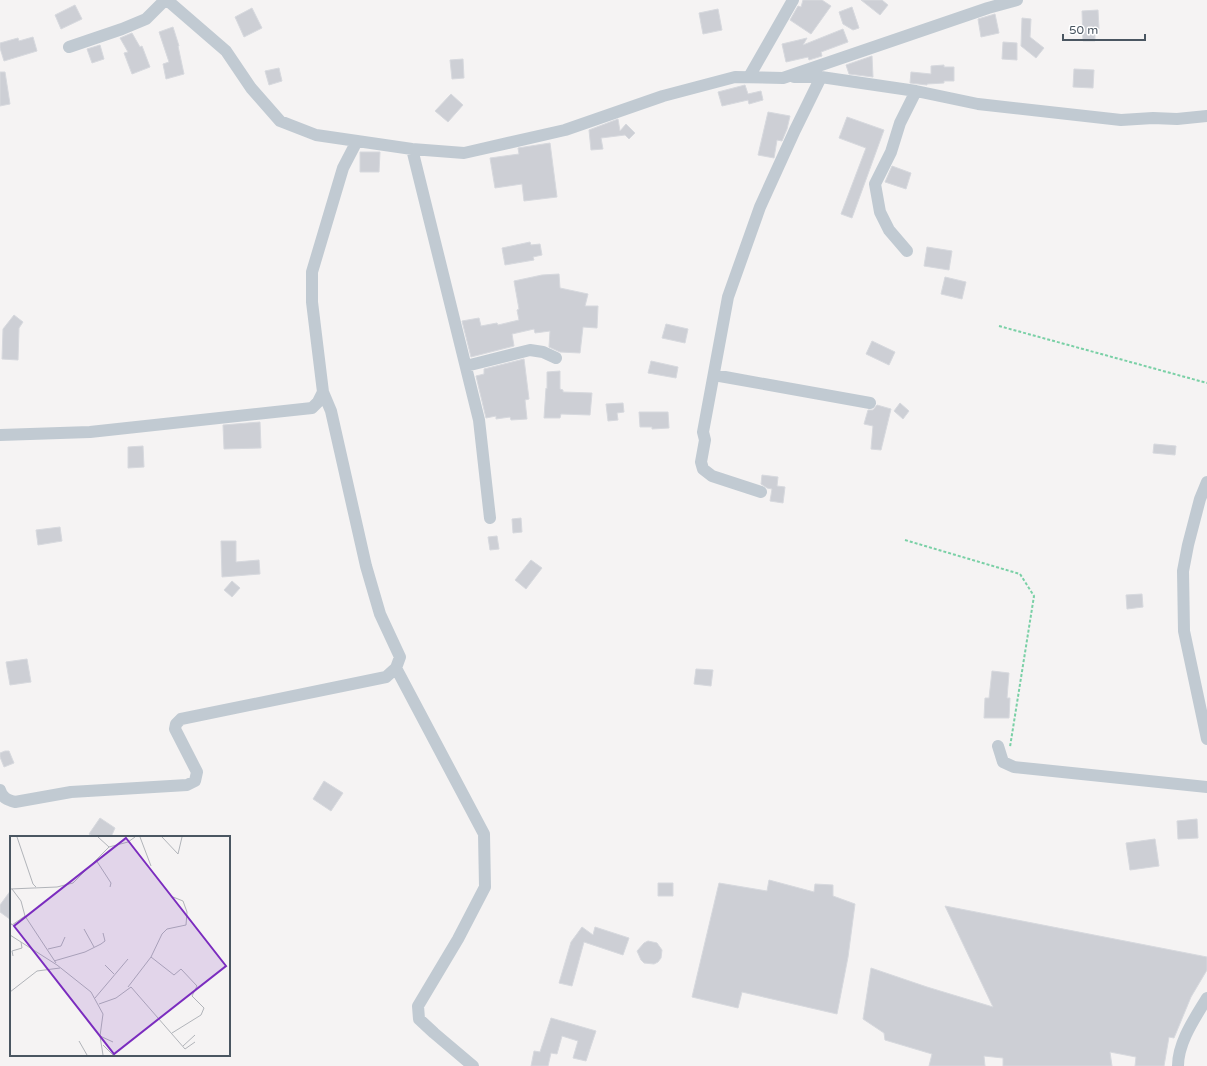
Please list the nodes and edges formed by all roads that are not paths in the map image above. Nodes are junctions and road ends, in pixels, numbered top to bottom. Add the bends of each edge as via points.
1 (166, 0) edge
2 (794, 0) edge
3 (1017, 0) edge
4 (69, 47) dead end
5 (749, 77) junction
6 (821, 77) junction
7 (783, 78) junction
8 (916, 90) junction
9 (1207, 116) edge
10 (357, 141) junction
11 (412, 149) junction
12 (907, 250) dead end
13 (556, 358) dead end
14 (466, 366) junction
15 (714, 375) junction
16 (323, 392) junction
17 (870, 403) dead end
18 (0, 435) edge
19 (1207, 482) edge
20 (761, 492) dead end
21 (490, 518) dead end
22 (396, 668) junction
23 (1207, 739) edge
24 (998, 746) dead end
25 (1207, 787) edge
26 (0, 790) edge
27 (1207, 998) edge
28 (473, 1066) edge
29 (1178, 1066) edge

1 - 4 street via 146,19
1 - 10 street via 226,51 251,88 280,121 316,135
2 - 5 street
3 - 7 street
5 - 7 street
5 - 11 street via 734,77 663,96 566,130 464,153
6 - 7 street
6 - 8 street
6 - 15 street via 760,207 728,297
8 - 9 street via 978,104 1121,120
8 - 12 street via 875,184 880,212 889,230
10 - 11 street
10 - 16 street via 343,168 312,272 312,302
11 - 14 street
13 - 14 street via 544,352 530,350
14 - 21 street via 479,420
15 - 17 street
15 - 20 street via 703,432 703,469 712,476
16 - 18 street via 312,408 90,432
16 - 22 street via 330,411 366,566 380,614 400,657
19 - 23 street via 1189,538 1183,571 1184,631
22 - 26 street via 386,676 181,719 175,729 197,772 194,781 187,785 71,792 15,802 1,795
22 - 28 street via 484,834 485,887 418,1006 419,1019
24 - 25 street via 1003,762 1014,767
27 - 29 street via 1189,1027

